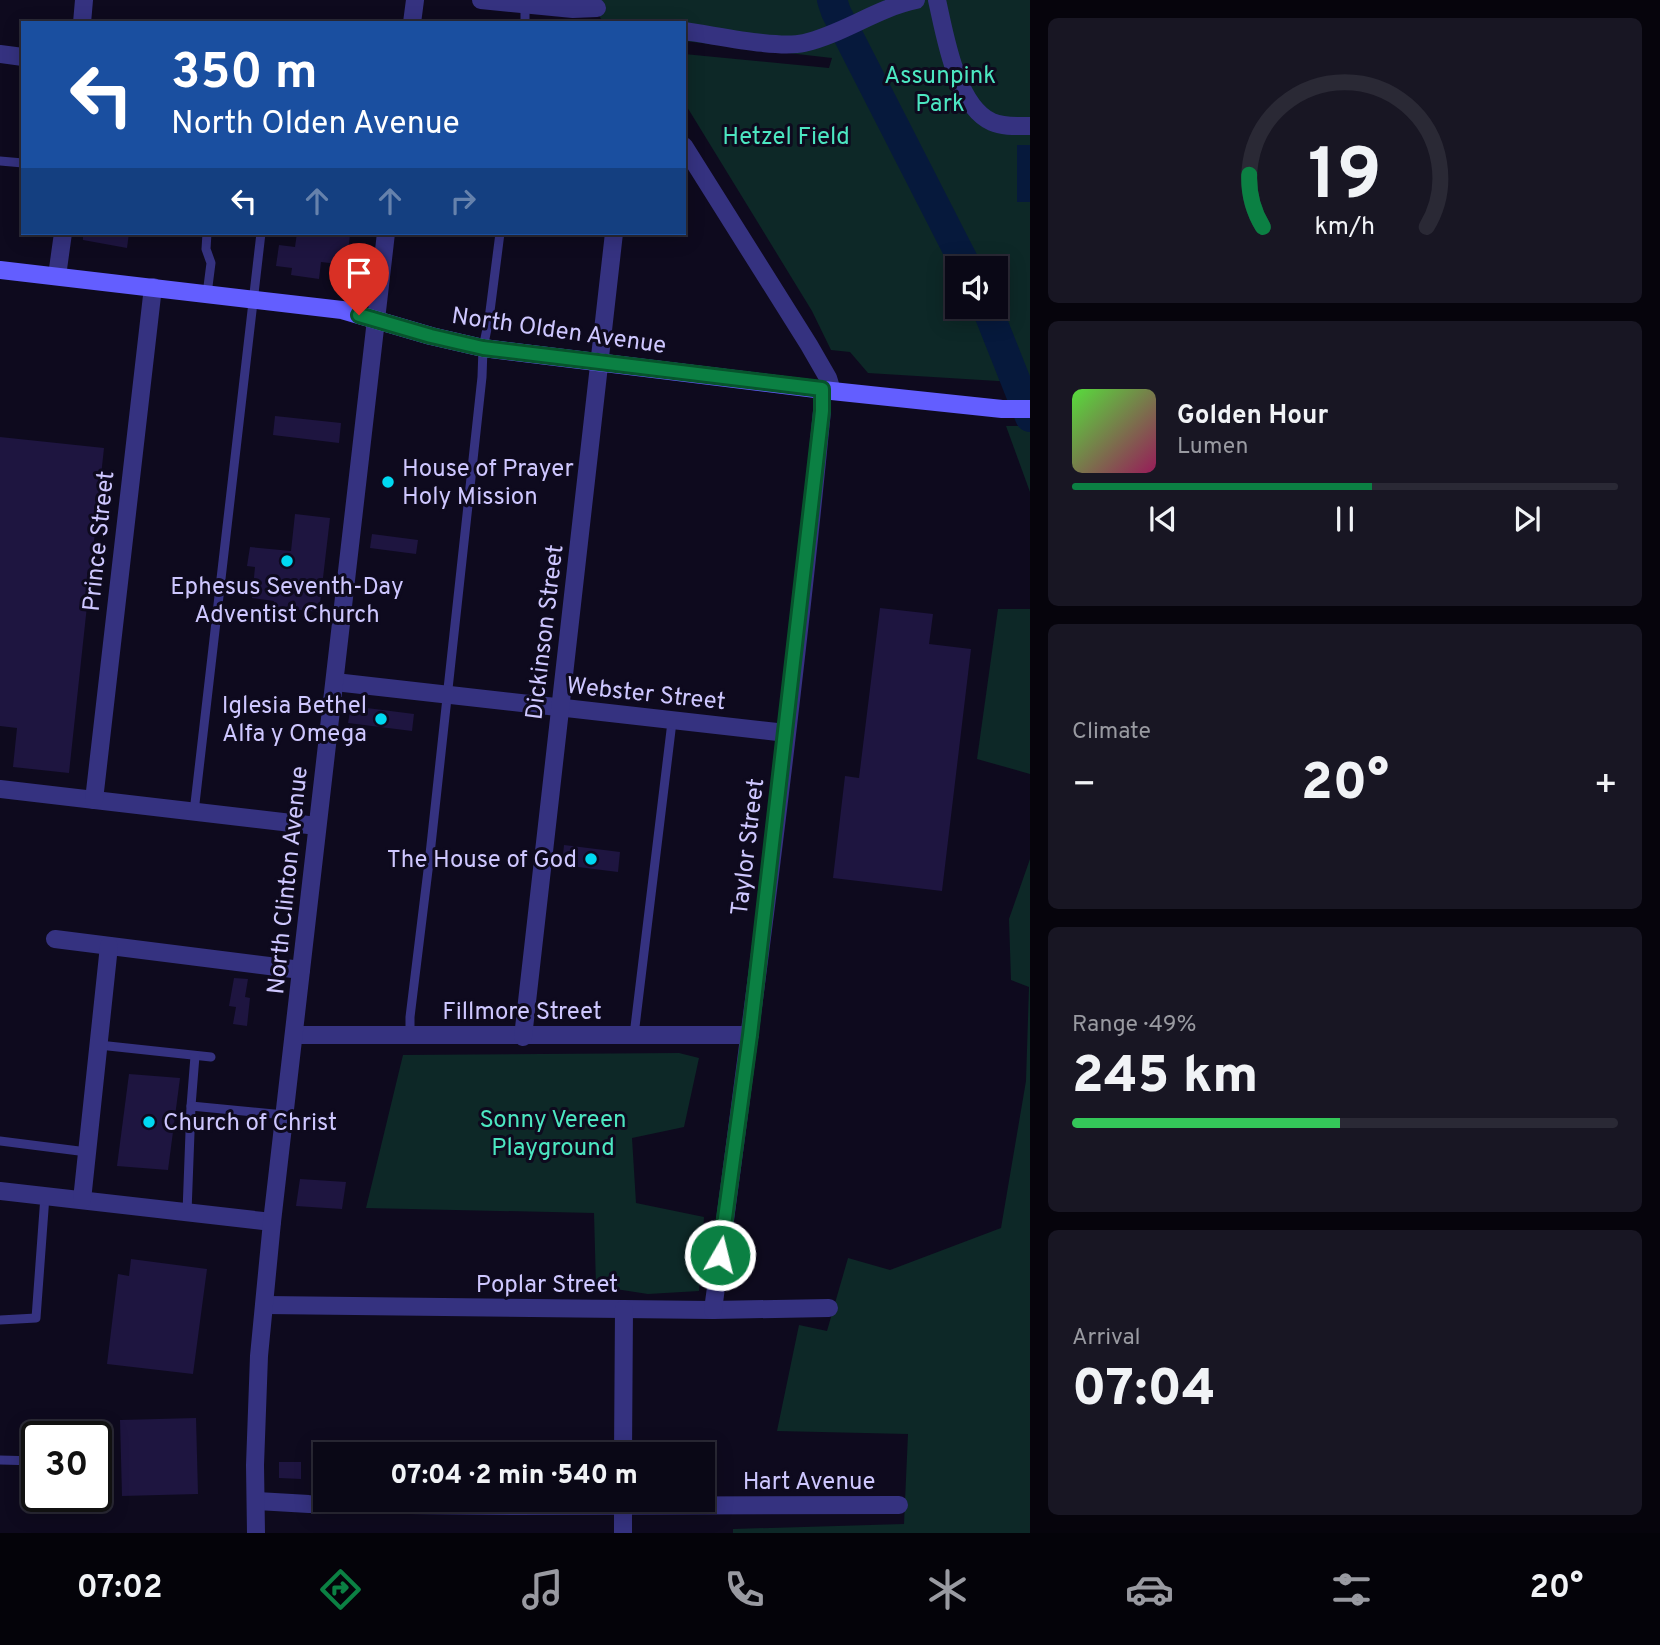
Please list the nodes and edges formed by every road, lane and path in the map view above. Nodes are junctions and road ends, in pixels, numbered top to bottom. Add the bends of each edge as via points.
1 (84, 0) edge
2 (415, 0) edge
3 (481, 0) edge
4 (916, 0) edge
5 (937, 0) edge
6 (598, 10) edge
7 (525, 14) edge
8 (82, 21) edge
9 (412, 21) edge
10 (686, 31) edge
11 (0, 54) edge
12 (21, 57) edge
13 (1030, 126) edge
14 (686, 149) edge
15 (0, 161) edge
16 (21, 163) edge
17 (63, 235) edge
18 (207, 235) edge
19 (261, 235) edge
20 (386, 235) edge
21 (500, 235) edge
22 (614, 235) edge
23 (0, 270) edge
24 (57, 276) junction
25 (153, 287) junction
26 (207, 294) junction
27 (254, 300) junction
28 (377, 320) junction
29 (483, 348) junction
30 (598, 362) junction
31 (827, 390) junction
32 (1030, 409) edge
33 (335, 682) junction
34 (447, 696) junction
35 (559, 708) junction
36 (672, 722) junction
37 (786, 733) junction
38 (0, 789) edge
39 (93, 800) junction
40 (194, 811) junction
41 (317, 826) junction
42 (55, 939) dead end
43 (109, 946) junction
44 (301, 970) junction
45 (295, 1035) junction
46 (634, 1035) junction
47 (750, 1035) junction
48 (410, 1036) junction
49 (523, 1037) junction
50 (99, 1045) junction
51 (195, 1056) junction
52 (211, 1057) dead end
53 (191, 1106) junction
54 (284, 1115) junction
55 (0, 1141) edge
56 (87, 1152) junction
57 (0, 1191) edge
58 (45, 1196) junction
59 (82, 1200) junction
60 (187, 1212) junction
61 (272, 1222) junction
62 (265, 1305) junction
63 (829, 1308) dead end
64 (624, 1309) junction
65 (713, 1310) junction
66 (0, 1320) edge
67 (623, 1442) edge
68 (0, 1460) edge
69 (21, 1461) edge
70 (257, 1501) junction
71 (313, 1503) edge
72 (715, 1503) edge
73 (899, 1505) dead end
74 (623, 1512) edge
75 (256, 1533) edge
76 (623, 1533) edge

1 - 8 street
2 - 9 street
3 - 7 street
4 - 10 street via 826,36 791,44
5 - 13 street via 949,51 972,105 991,122
6 - 7 street
11 - 12 street
14 - 31 street via 828,378
15 - 16 lane
17 - 24 street
18 - 26 lane via 211,263
19 - 27 lane
20 - 28 street, North Clinton Avenue
21 - 29 lane
22 - 30 street, Dickinson Street
23 - 24 main road, North Olden Avenue
24 - 25 main road, North Olden Avenue
25 - 26 main road, North Olden Avenue
25 - 39 street, Prince Street
26 - 27 main road, North Olden Avenue
27 - 28 main road, North Olden Avenue via 342,310
27 - 40 lane
28 - 29 main road, North Olden Avenue
28 - 33 street, North Clinton Avenue
29 - 30 main road, North Olden Avenue
29 - 34 lane
30 - 31 main road, North Olden Avenue
30 - 35 street, Dickinson Street
31 - 32 main road, North Olden Avenue
31 - 37 street, Taylor Street
33 - 34 street, Webster Street
33 - 41 street, North Clinton Avenue
34 - 35 street, Webster Street
34 - 48 lane
35 - 36 street, Webster Street
35 - 49 street, Dickinson Street
36 - 37 street, Webster Street
36 - 46 lane
37 - 47 street, Taylor Street
38 - 39 street
39 - 40 street
40 - 41 street
41 - 44 street, North Clinton Avenue
42 - 43 street
43 - 44 street
43 - 50 street
44 - 45 street, North Clinton Avenue
45 - 48 street, Fillmore Street
45 - 54 street, North Clinton Avenue
46 - 47 street, Fillmore Street
46 - 49 street, Fillmore Street
47 - 65 street, Taylor Street
48 - 49 street, Fillmore Street
50 - 51 lane
50 - 56 street
51 - 52 lane
51 - 53 lane
53 - 54 lane
53 - 60 lane
54 - 61 street, North Clinton Avenue
55 - 56 lane
56 - 59 street
57 - 58 street
58 - 59 street
58 - 66 lane via 36,1318
59 - 60 street
60 - 61 street
61 - 62 street, North Clinton Avenue
62 - 64 street, Poplar Street
62 - 70 street, North Clinton Avenue via 259,1356
63 - 65 street, Poplar Street
64 - 65 street, Poplar Street
64 - 67 street
68 - 69 lane
70 - 71 street, Hart Avenue
70 - 75 street, North Clinton Avenue
72 - 73 street, Hart Avenue
74 - 76 street

